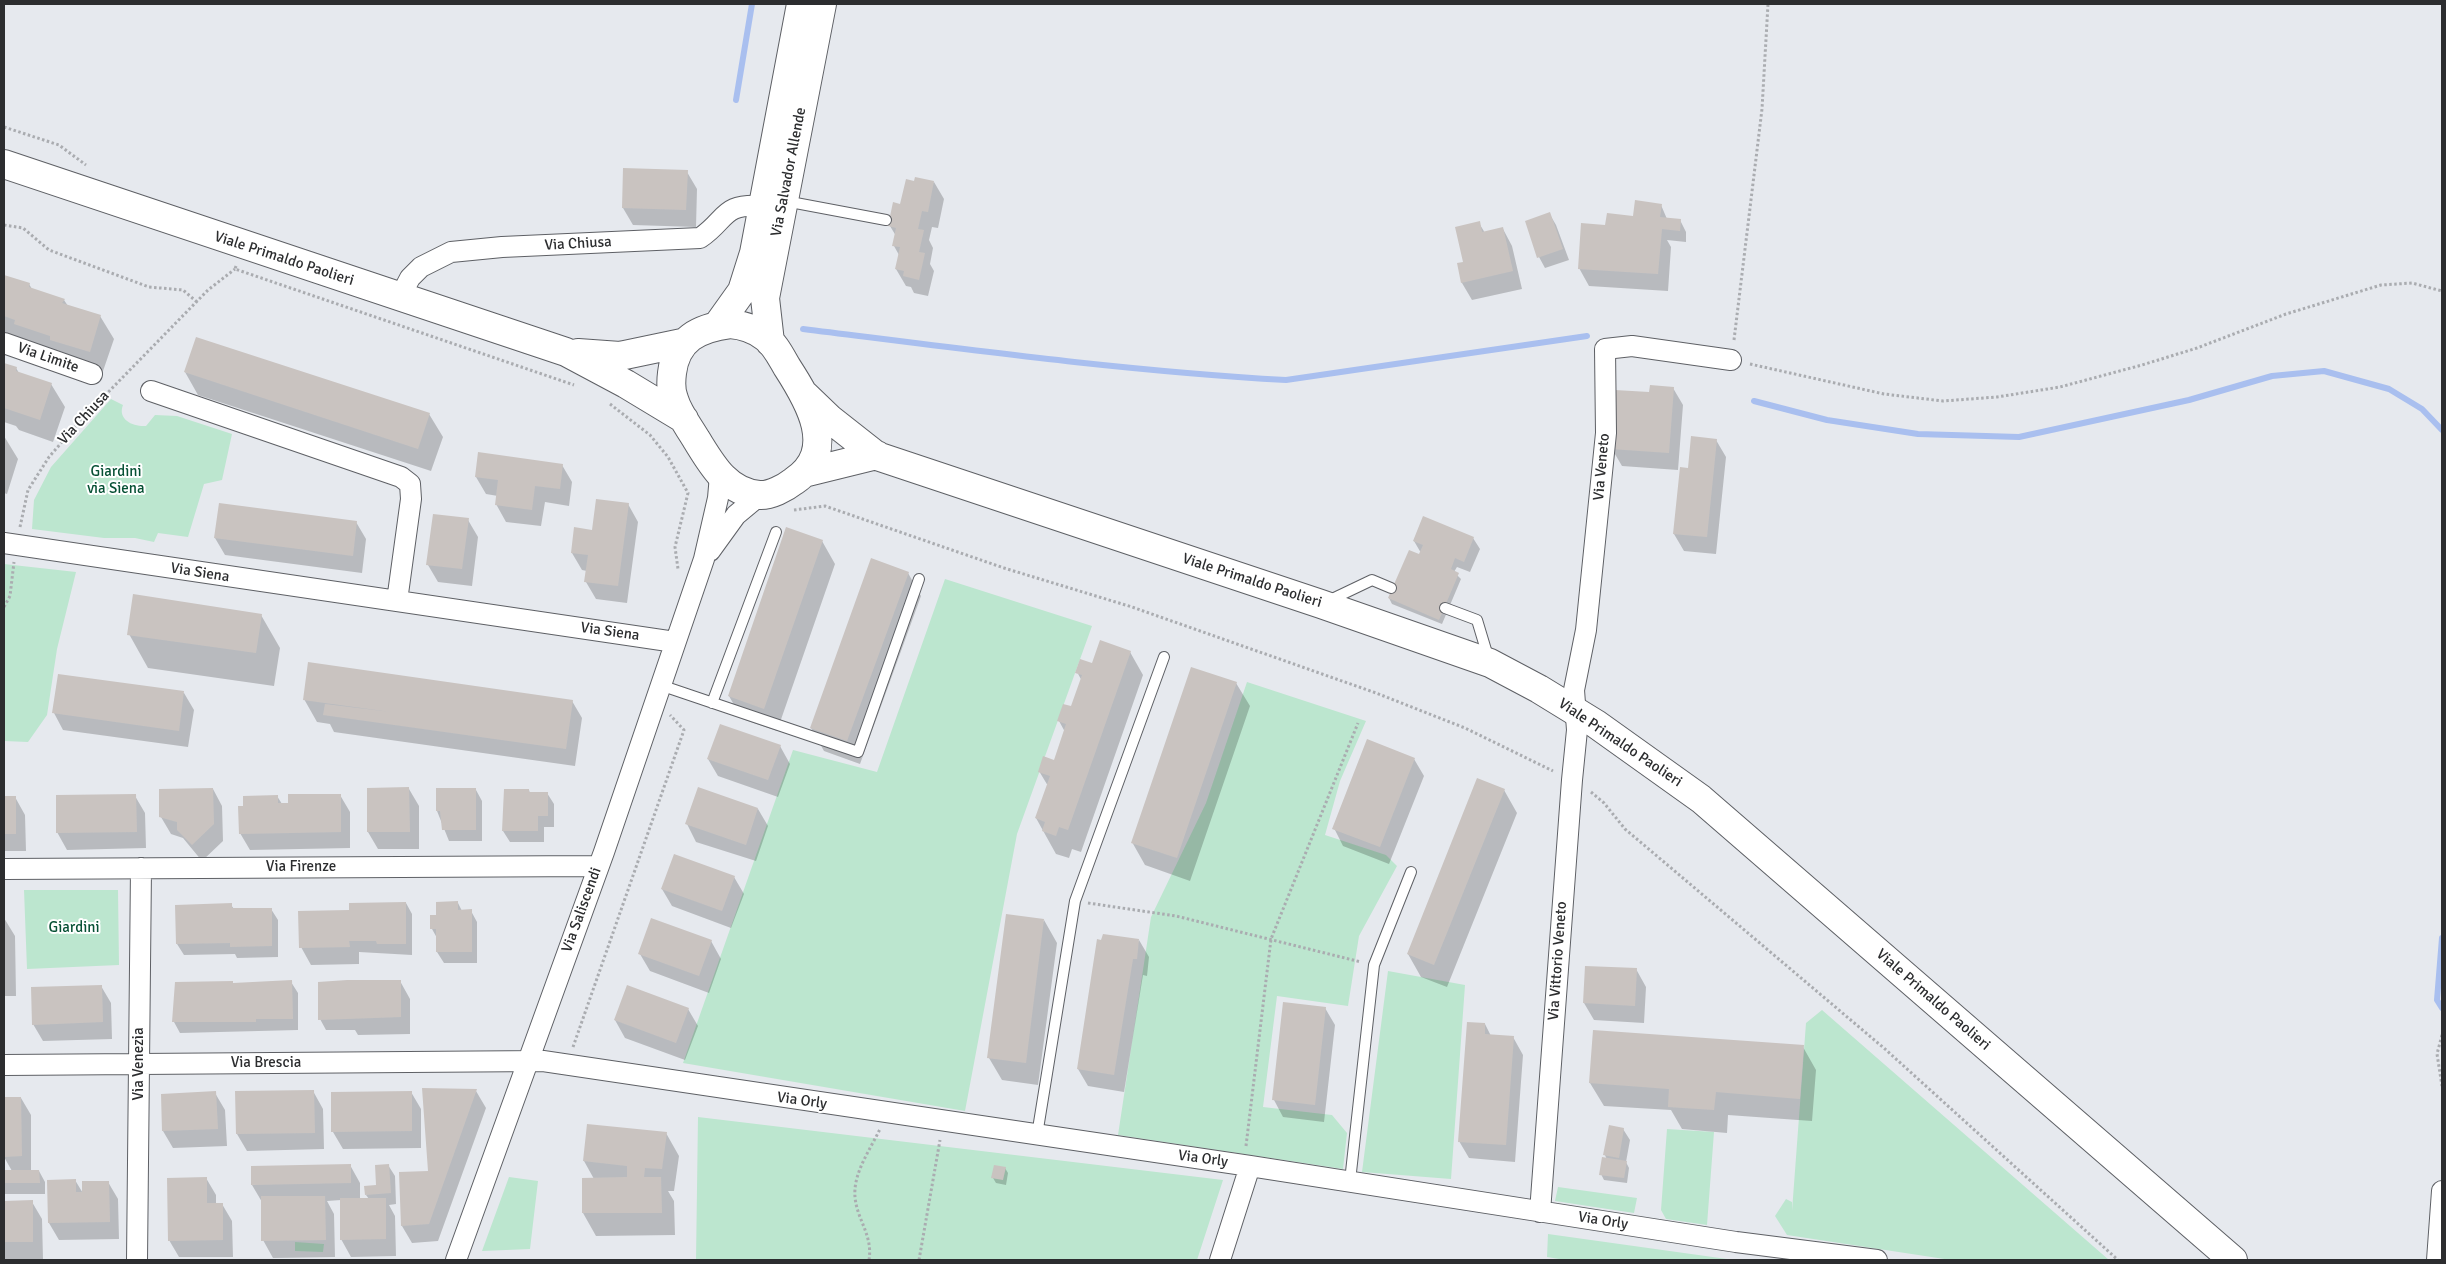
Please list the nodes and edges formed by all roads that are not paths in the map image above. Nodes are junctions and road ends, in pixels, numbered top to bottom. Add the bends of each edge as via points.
1 (801, 4) edge
2 (822, 4) edge
3 (4, 144) edge
4 (4, 164) edge
5 (4, 181) edge
6 (73, 188) junction
7 (774, 203) junction
8 (886, 220) dead end
9 (400, 297) junction
10 (717, 326) junction
11 (770, 342) junction
12 (4, 343) edge
13 (682, 344) junction
14 (566, 352) junction
15 (1731, 360) road end
16 (92, 374) dead end
17 (151, 391) dead end
18 (805, 395) junction
19 (684, 419) junction
20 (877, 455) junction
21 (804, 473) junction
22 (720, 475) junction
23 (760, 495) junction
24 (776, 532) dead end
25 (10, 544) edge
26 (704, 559) junction
27 (919, 579) dead end
28 (1391, 588) dead end
29 (397, 601) junction
30 (1322, 604) junction
31 (1445, 608) dead end
32 (675, 642) junction
33 (1164, 657) dead end
34 (1490, 663) junction
35 (669, 688) junction
36 (712, 703) junction
37 (1574, 710) junction
38 (598, 866) junction
39 (141, 868) junction
40 (4, 869) edge
41 (1411, 872) dead end
42 (528, 1061) junction
43 (4, 1064) edge
44 (139, 1064) junction
45 (1037, 1135) junction
46 (1250, 1166) junction
47 (1350, 1181) junction
48 (2442, 1191) edge
49 (1540, 1212) junction
50 (1856, 1258) edge
51 (137, 1260) edge
52 (456, 1260) edge
53 (1220, 1260) edge
54 (1877, 1260) edge
55 (2233, 1260) edge
56 (2437, 1260) edge

1 - 7 main road, Via Salvador Allende
2 - 7 main road, Via Salvador Allende
3 - 6 main road via 37,158
4 - 6 main road, Viale Primaldo Paolieri
5 - 6 main road
6 - 9 main road, Viale Primaldo Paolieri
7 - 8 lane
7 - 9 street, Via Chiusa via 732,208 700,238 451,252 421,267 410,278
7 - 10 main road, Via Salvador Allende via 742,291
7 - 11 main road, Via Salvador Allende via 765,298
9 - 14 main road, Viale Primaldo Paolieri
10 - 11 main road, Viale Primaldo Paolieri via 737,324 761,334
10 - 13 main road, Viale Primaldo Paolieri via 698,332
11 - 18 main road, Viale Primaldo Paolieri
12 - 16 street, Via Limite
13 - 14 main road, Viale Primaldo Paolieri via 620,356
13 - 19 main road, Viale Primaldo Paolieri via 674,363 672,385 674,400
14 - 19 main road, Viale Primaldo Paolieri
15 - 37 street, Via Veneto via 1632,346 1605,349 1606,433 1586,630 1574,690
17 - 29 street via 401,477 410,484 411,499
18 - 20 main road, Viale Primaldo Paolieri
18 - 21 main road, Viale Primaldo Paolieri via 817,430 815,453
19 - 22 main road, Viale Primaldo Paolieri
20 - 21 main road, Viale Primaldo Paolieri
20 - 30 main road, Viale Primaldo Paolieri
21 - 23 main road, Viale Primaldo Paolieri via 780,489
22 - 23 main road, Viale Primaldo Paolieri via 735,486
22 - 26 street, Via Saliscendi
23 - 26 street, Via Saliscendi via 736,515
24 - 36 lane
25 - 29 street, Via Siena
26 - 32 street, Via Saliscendi
27 - 36 lane via 858,752
28 - 30 lane via 1372,580
29 - 32 street, Via Siena
30 - 34 main road, Viale Primaldo Paolieri
31 - 34 lane via 1476,620
32 - 35 street, Via Saliscendi
33 - 45 lane via 1075,901
34 - 37 main road, Viale Primaldo Paolieri
35 - 36 lane
35 - 38 street, Via Saliscendi
37 - 49 street, Via Vittorio Veneto via 1577,730
37 - 55 main road, Viale Primaldo Paolieri via 1701,799
38 - 39 street, Via Firenze
38 - 42 street, Via Saliscendi
39 - 40 street, Via Firenze
39 - 44 street, Via Venezia
41 - 47 lane via 1374,965
42 - 44 street, Via Brescia
42 - 45 street, Via Orly via 570,1065 942,1132
42 - 52 street, Via Saliscendi
43 - 44 street, Via Brescia
44 - 51 street, Via Venezia
45 - 46 street, Via Orly
46 - 47 street, Via Orly
46 - 53 street
47 - 49 street, Via Orly
48 - 56 street
49 - 50 street, Via Orly
50 - 54 street, Via Orly

